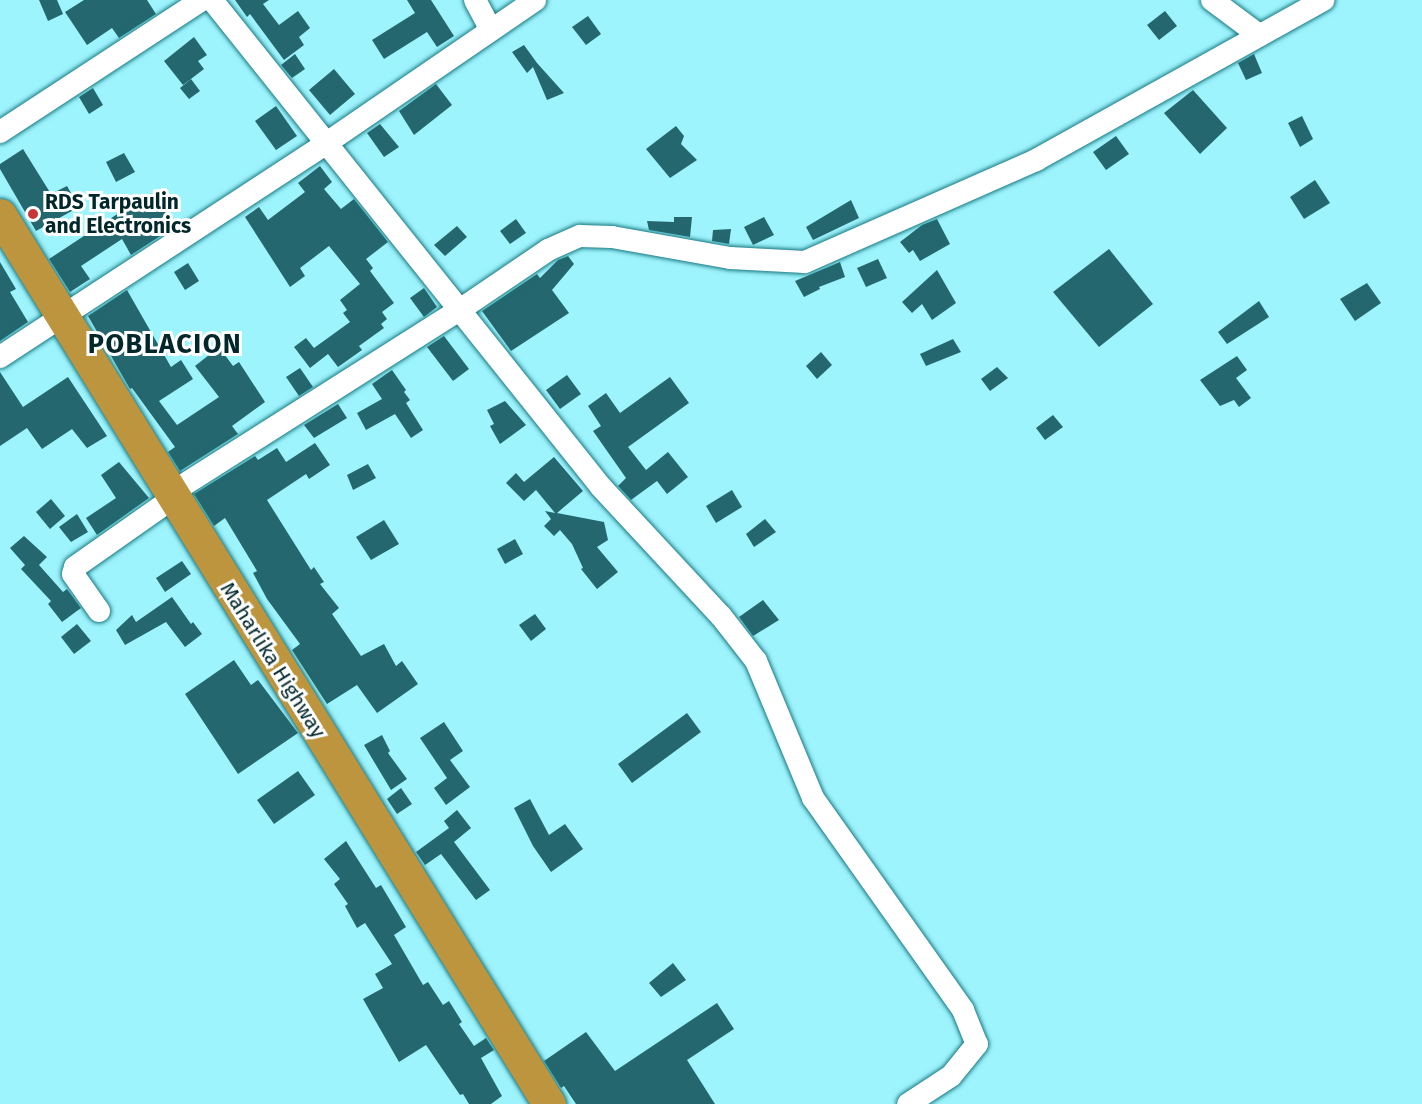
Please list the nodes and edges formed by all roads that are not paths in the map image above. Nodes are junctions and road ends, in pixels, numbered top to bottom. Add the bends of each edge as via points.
1 (202, 0) edge
2 (212, 0) edge
3 (475, 0) edge
4 (535, 0) edge
5 (1212, 0) edge
6 (1323, 0) edge
7 (492, 30) junction
8 (1259, 35) junction
9 (0, 132) edge
10 (328, 142) junction
11 (0, 215) edge
12 (460, 309) junction
13 (63, 318) junction
14 (0, 357) edge
15 (172, 496) junction
16 (99, 611) dead end
17 (549, 1104) edge
18 (908, 1104) edge

1 - 9 street
2 - 10 street
3 - 7 street
4 - 7 street
5 - 8 street
6 - 8 street
7 - 10 street
8 - 12 street via 1036,160 806,262 730,258 612,237 580,236 548,250
10 - 12 street
10 - 13 street
11 - 13 highway, Maharlika Highway
12 - 15 street
12 - 18 street via 601,487 721,616 756,661 813,798 963,1010 977,1044 951,1076
13 - 14 street
13 - 15 highway, Maharlika Highway
15 - 16 street via 75,567 73,574
15 - 17 highway, Maharlika Highway

